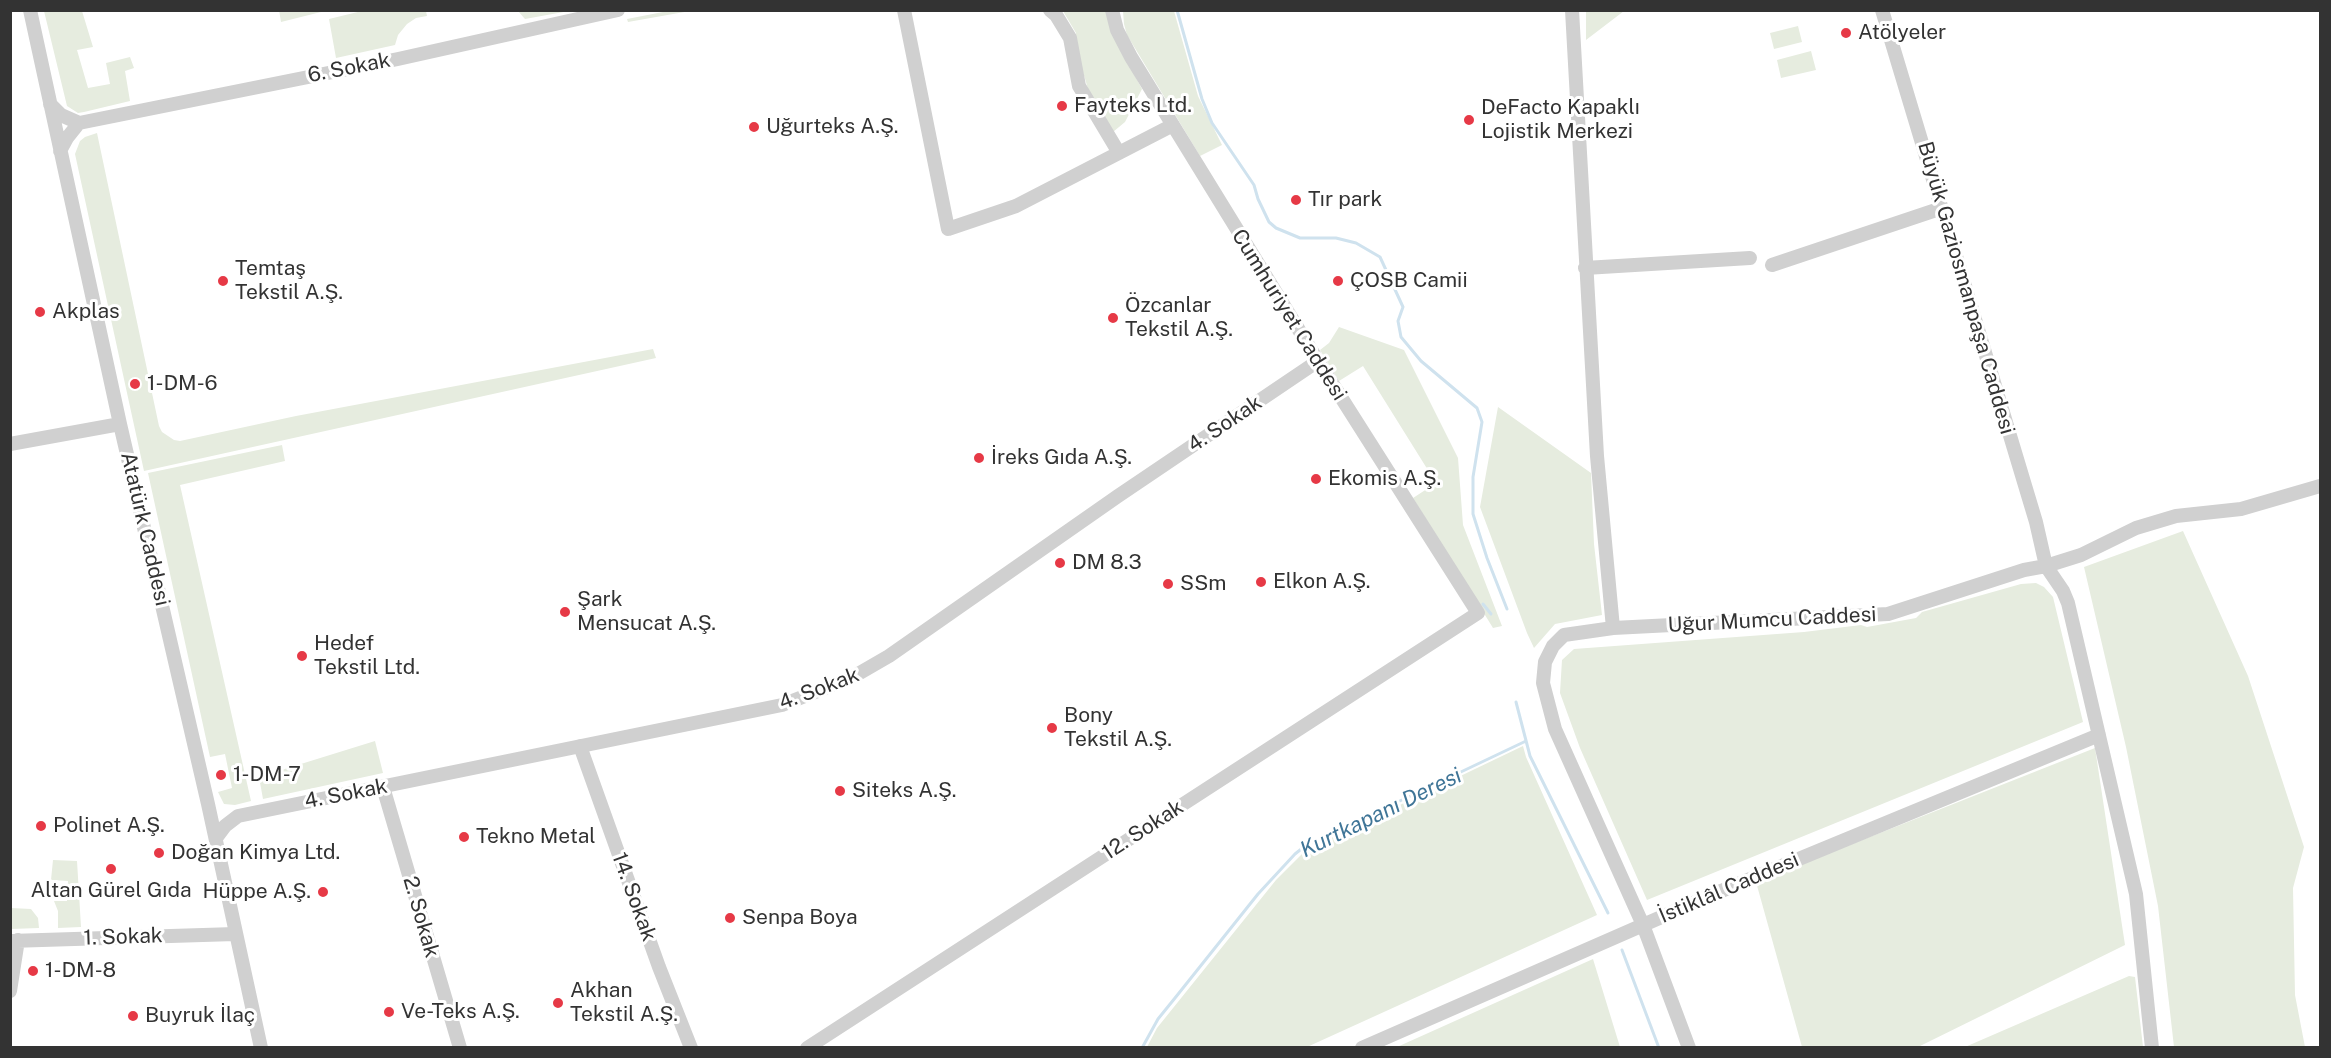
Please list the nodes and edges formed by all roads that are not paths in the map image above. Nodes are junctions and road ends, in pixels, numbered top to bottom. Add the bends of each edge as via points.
1 (30, 10) edge
2 (618, 10) edge
3 (904, 10) edge
4 (1050, 10) edge
5 (1112, 10) edge
6 (1572, 10) edge
7 (1882, 10) edge
8 (50, 104) junction
9 (79, 123) junction
10 (1173, 125) junction
11 (60, 151) junction
12 (1119, 153) junction
13 (1942, 208) junction
14 (1750, 258) dead end
15 (1772, 265) dead end
16 (1585, 268) junction
17 (1318, 361) junction
18 (120, 424) junction
19 (10, 444) edge
20 (2320, 486) edge
21 (2046, 566) junction
22 (1478, 613) joint
23 (1613, 628) junction
24 (2099, 735) junction
25 (580, 746) junction
26 (383, 787) junction
27 (208, 804) junction
28 (236, 817) junction
29 (216, 838) junction
30 (1643, 925) junction
31 (235, 934) junction
32 (14, 940) edge
33 (10, 991) edge
34 (261, 1047) edge
35 (460, 1047) edge
36 (691, 1047) edge
37 (807, 1047) edge
38 (1362, 1047) edge
39 (1689, 1047) edge
40 (2152, 1047) edge

1 - 8 street, Atatürk Caddesi
2 - 9 street, 6. Sokak
3 - 12 street via 948,229 1016,206
4 - 12 street via 1070,38 1079,86
5 - 10 street, Cumhuriyet Caddesi via 1122,42
6 - 16 street
7 - 13 street, Büyük Gaziosmanpaşa Caddesi
8 - 9 street via 61,115
8 - 11 street, Atatürk Caddesi
9 - 11 street
10 - 12 street
10 - 17 street, Cumhuriyet Caddesi
11 - 18 street, Atatürk Caddesi
13 - 15 street
13 - 21 street, Büyük Gaziosmanpaşa Caddesi
14 - 16 street
16 - 23 street
17 - 22 street, Cumhuriyet Caddesi
17 - 25 street, 4. Sokak via 889,656 851,678 782,705
18 - 19 street
18 - 27 street, Atatürk Caddesi
20 - 21 street, Uğur Mumcu Caddesi via 2241,509 2176,516 2136,528 2081,555
21 - 23 street, Uğur Mumcu Caddesi via 1888,614
21 - 24 street via 2068,603
22 - 37 street, 12. Sokak
23 - 30 street, Uğur Mumcu Caddesi via 1564,635 1545,662 1543,683 1555,729
24 - 30 street, İstiklâl Caddesi
24 - 40 street via 2136,894
25 - 26 street, 4. Sokak
25 - 36 street, 14. Sokak
26 - 28 street, 4. Sokak
26 - 35 street, 2. Sokak
27 - 28 street
27 - 29 street, Atatürk Caddesi
28 - 29 street
29 - 31 street, Atatürk Caddesi
30 - 38 street, İstiklâl Caddesi
30 - 39 street
31 - 32 street, 1. Sokak
31 - 34 street, Atatürk Caddesi
32 - 33 street

